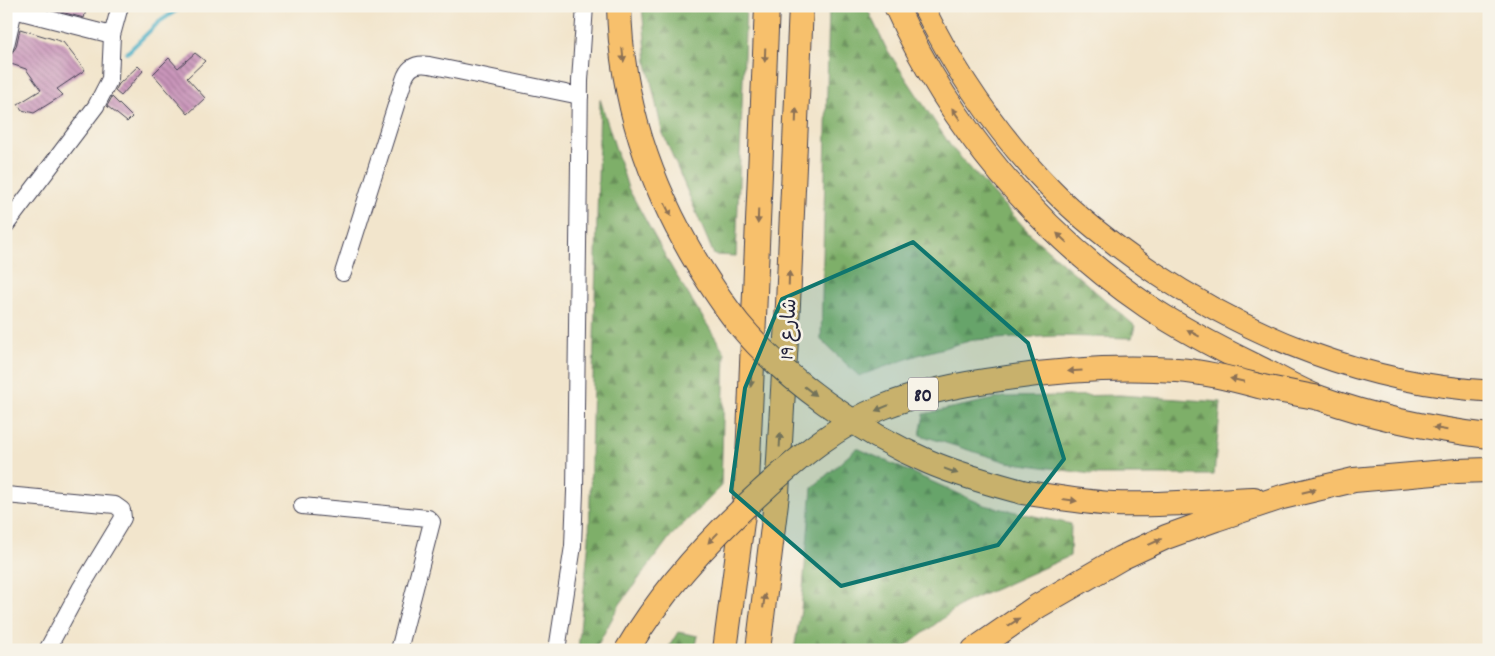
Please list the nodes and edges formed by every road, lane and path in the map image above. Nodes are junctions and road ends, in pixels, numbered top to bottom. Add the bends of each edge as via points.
1 (120, 6) edge
2 (585, 6) edge
3 (618, 6) edge
4 (767, 6) edge
5 (801, 6) edge
6 (896, 6) edge
7 (923, 6) edge
8 (10, 9) edge
9 (112, 35) junction
10 (6, 45) edge
11 (580, 96) junction
12 (6, 225) edge
13 (343, 273) dead end
14 (1489, 391) edge
15 (1319, 398) junction
16 (1489, 436) edge
17 (1489, 470) edge
18 (1282, 497) junction
19 (7, 498) edge
20 (302, 506) dead end
21 (47, 650) edge
22 (398, 650) edge
23 (557, 650) edge
24 (627, 650) edge
25 (726, 650) edge
26 (758, 650) edge
27 (974, 650) edge

1 - 9 street
2 - 11 street
3 -> 18 highway, bridge via 623,60 636,126 666,207 687,247 738,323 798,381 834,409 928,462 972,479 1022,492 1114,504
4 -> 25 highway, شارع 19 via 747,484
26 -> 5 highway, شارع 19 via 777,494
15 -> 6 highway, bridge via 1176,324 1147,306 1071,246 1036,213 996,167 943,96
7 - 14 main road via 957,70 1020,154 1090,225 1142,264 1202,302 1294,347 1349,367 1406,381
8 - 9 street
8 - 10 street
9 - 12 street via 110,78 96,106
11 - 13 street via 422,64 410,68
11 - 23 street via 573,546
16 -> 15 highway via 1409,424
15 -> 24 highway, 80, bridge via 1178,370 1128,368 1079,370 981,382 930,392 882,407 812,448 730,520 667,590
18 -> 17 highway via 1354,480
27 -> 18 highway via 1038,606 1121,558 1166,537
19 - 21 street via 114,505 122,510 123,518
20 - 22 street via 428,518 432,522

